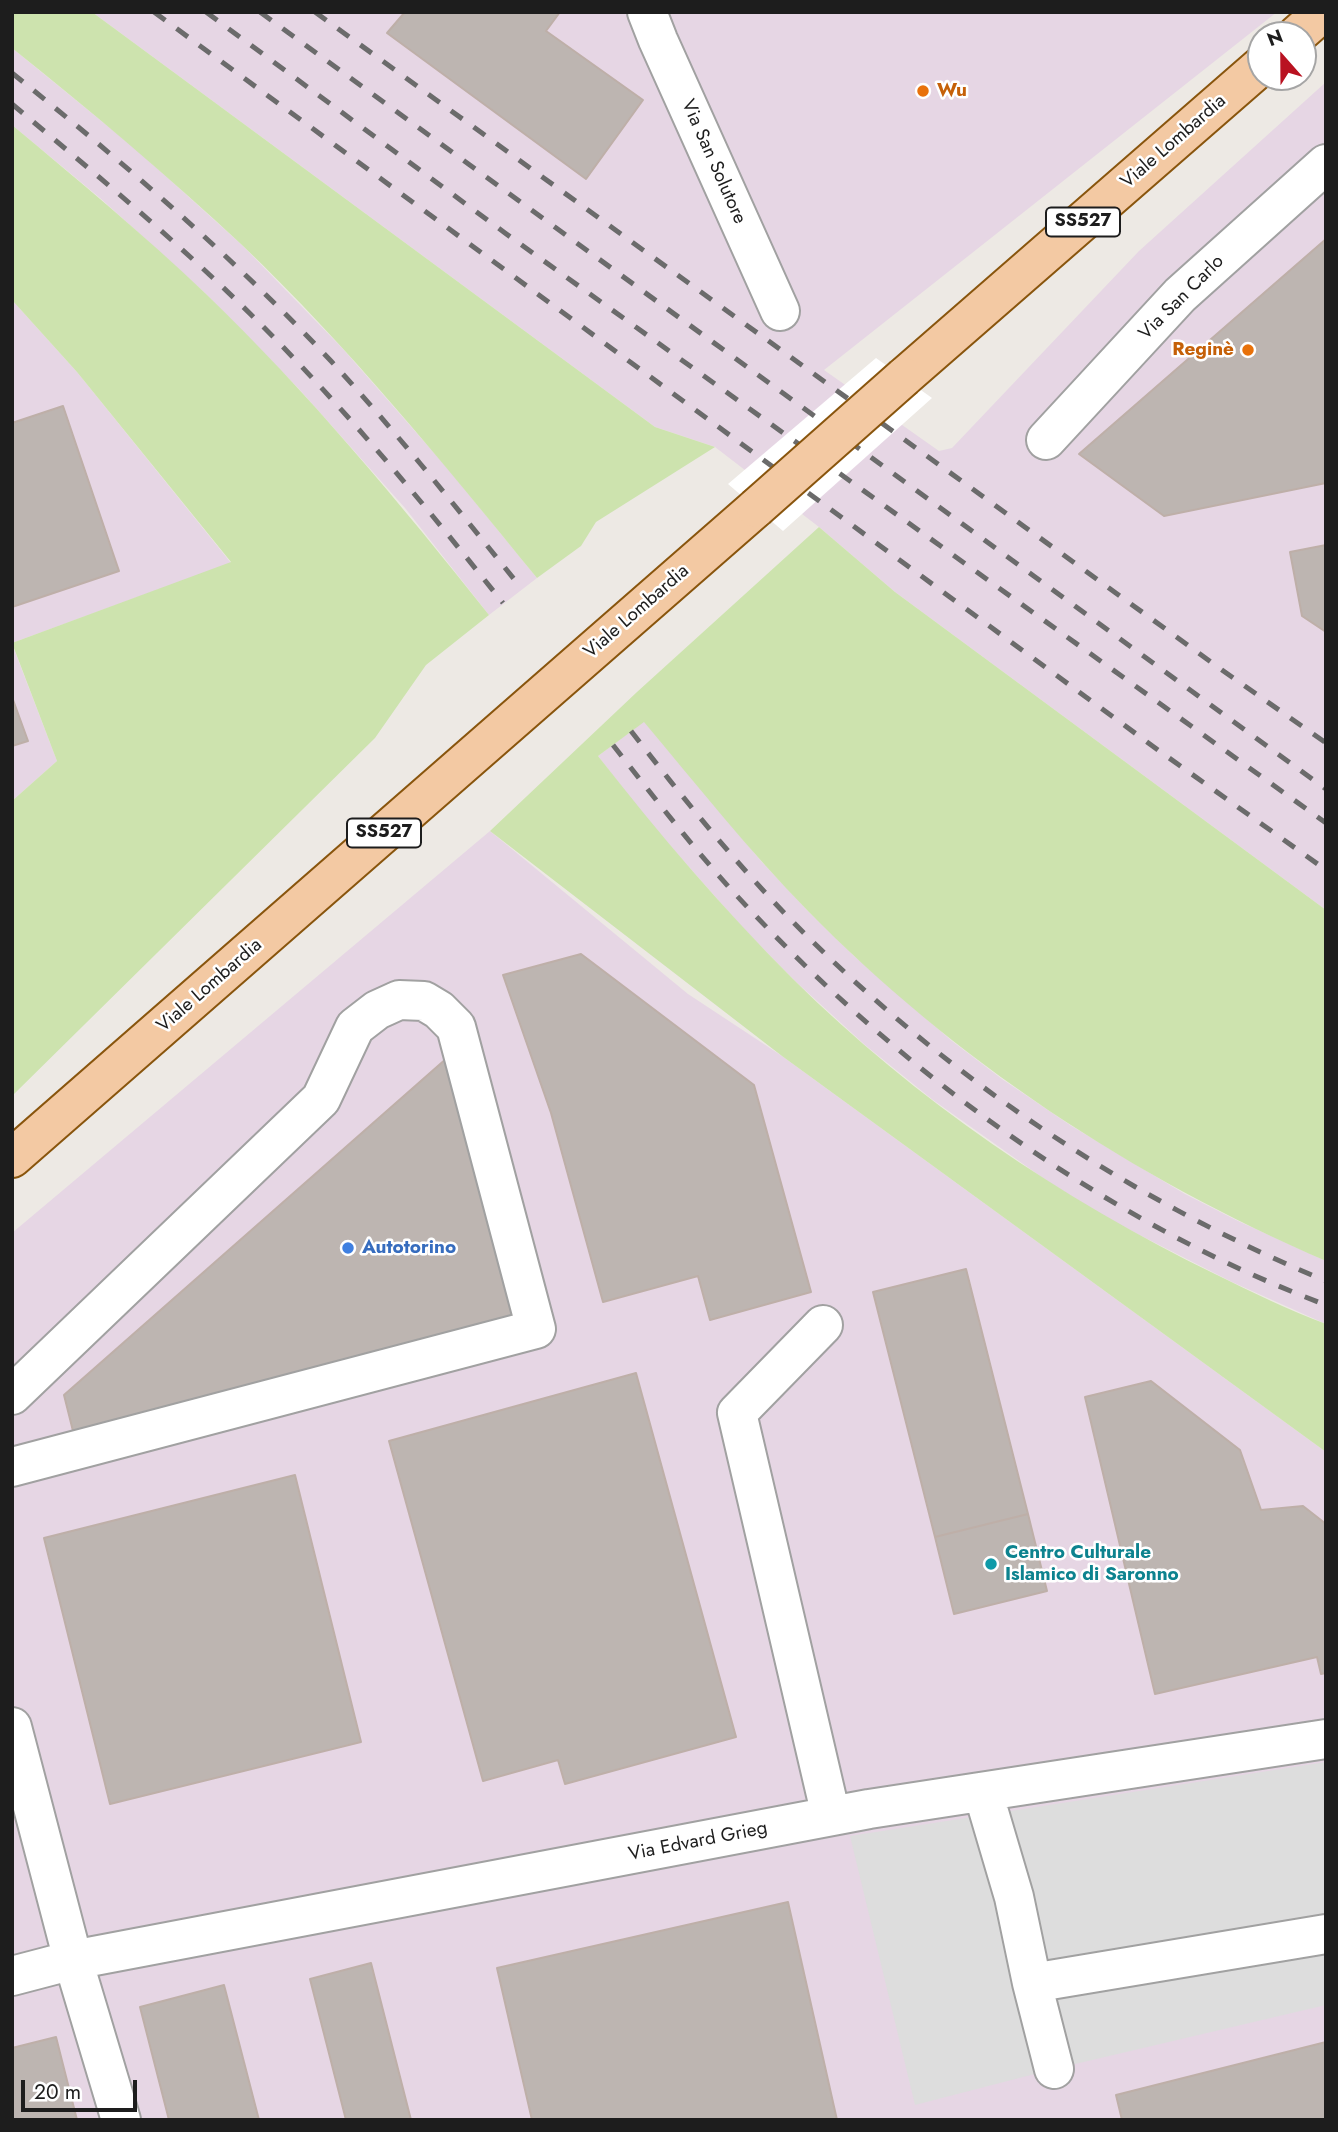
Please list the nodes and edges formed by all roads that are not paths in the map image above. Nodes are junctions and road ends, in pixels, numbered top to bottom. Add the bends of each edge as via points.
1 (648, 12) edge
2 (1247, 78) edge
3 (1326, 163) edge
4 (780, 311) dead end
5 (1046, 440) dead end
6 (12, 1158) edge
7 (823, 1325) dead end
8 (12, 1395) edge
9 (12, 1467) edge
10 (12, 1727) edge
11 (1326, 1738) edge
12 (984, 1792) junction
13 (831, 1816) junction
14 (1326, 1934) edge
15 (73, 1960) junction
16 (12, 1976) edge
17 (1032, 1983) junction
18 (1055, 2069) dead end
19 (121, 2120) edge

1 - 4 street, Via San Solutore
2 - 6 main road, Viale Lombardia / SS527, bridge
3 - 5 street, Via San Carlo via 1180,295
7 - 13 street via 737,1413
8 - 9 street via 321,1099 355,1027 399,1000 424,1001 456,1027 536,1329
10 - 15 street
11 - 12 street, Via Edvard Grieg
12 - 13 street, Via Edvard Grieg
12 - 17 street via 1014,1897
13 - 15 street, Via Edvard Grieg
14 - 17 street
15 - 16 street, Via Edvard Grieg
15 - 19 street
17 - 18 street

